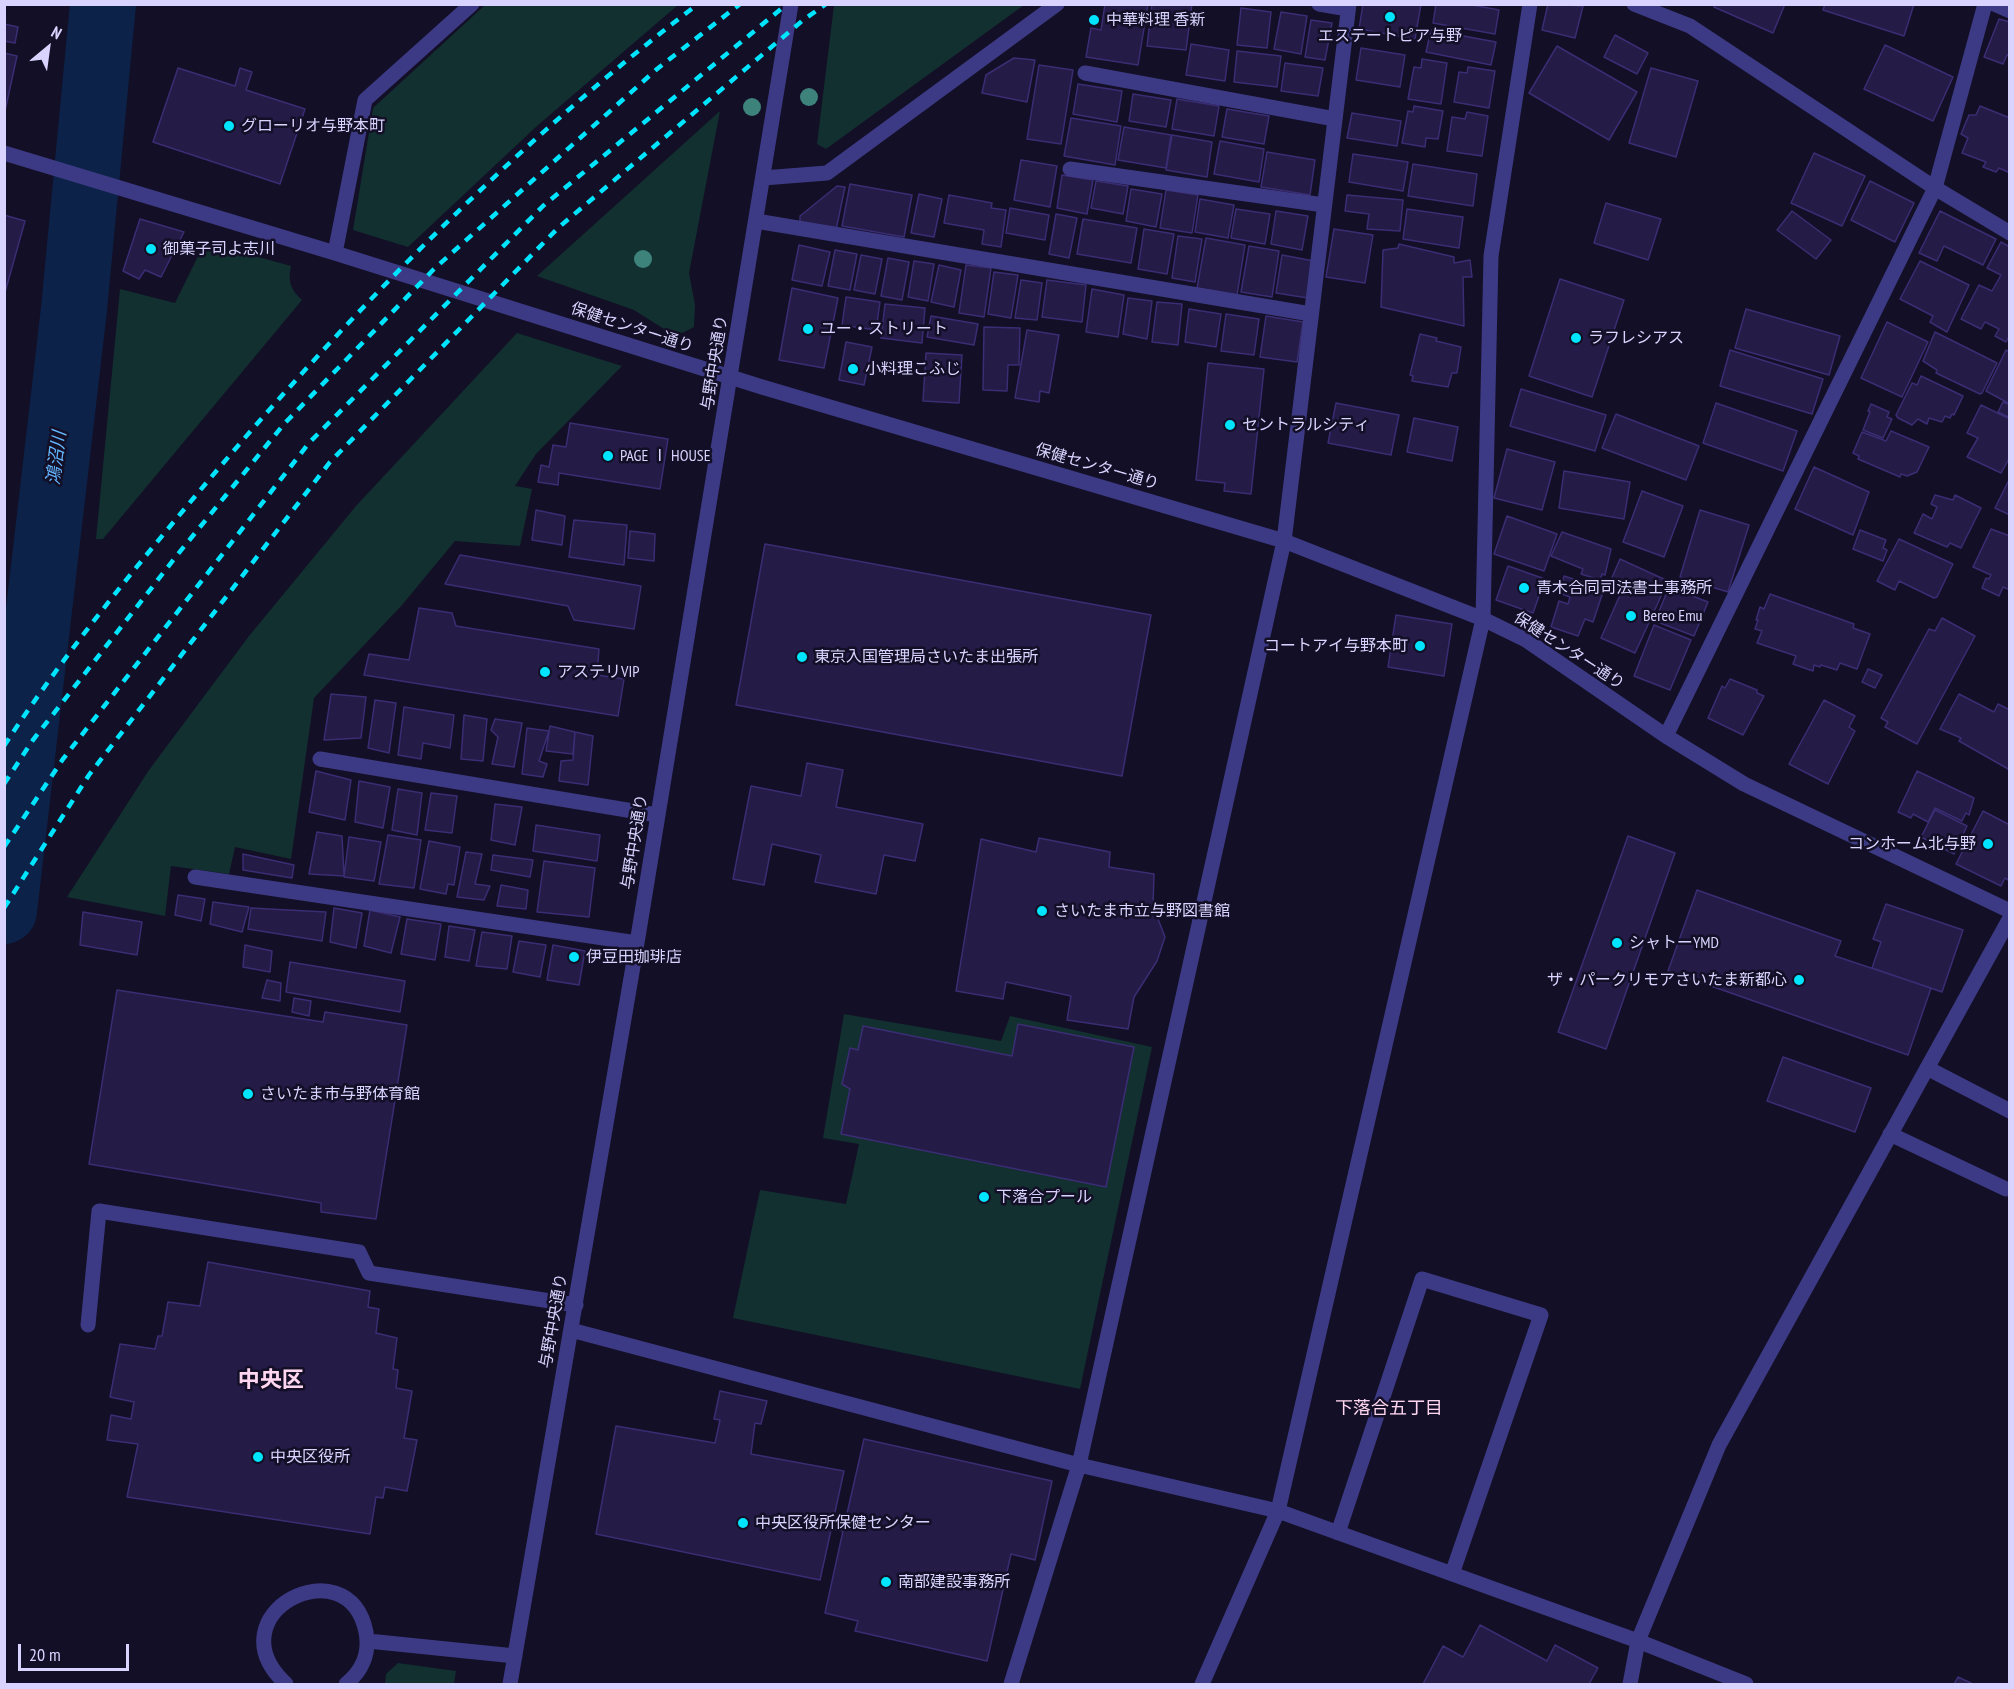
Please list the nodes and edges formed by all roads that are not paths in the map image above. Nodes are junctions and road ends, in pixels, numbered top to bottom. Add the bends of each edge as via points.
1 (472, 4) edge
2 (791, 4) edge
3 (1056, 4) edge
4 (1319, 4) edge
5 (1530, 4) edge
6 (1634, 4) edge
7 (1984, 4) edge
8 (1994, 4) edge
9 (1349, 7) edge
10 (2010, 11) edge
11 (1085, 73) dead end
12 (1335, 119) junction
13 (4, 153) edge
14 (1070, 169) dead end
15 (763, 178) junction
16 (1935, 188) junction
17 (1324, 205) junction
18 (756, 221) junction
19 (2010, 233) edge
20 (335, 253) junction
21 (1311, 314) junction
22 (731, 378) junction
23 (1284, 540) junction
24 (1483, 619) junction
25 (1666, 736) junction
26 (320, 759) dead end
27 (657, 815) junction
28 (195, 877) dead end
29 (2010, 911) edge
30 (2010, 918) edge
31 (637, 943) junction
32 (1927, 1068) junction
33 (2010, 1111) edge
34 (1890, 1134) junction
35 (2006, 1189) dead end
36 (576, 1305) junction
37 (88, 1325) dead end
38 (571, 1329) junction
39 (1079, 1465) junction
40 (1278, 1511) junction
41 (1338, 1533) junction
42 (1452, 1574) junction
43 (368, 1641) junction
44 (1638, 1641) junction
45 (515, 1656) junction
46 (286, 1684) edge
47 (346, 1684) edge
48 (510, 1684) edge
49 (1011, 1684) edge
50 (1202, 1684) edge
51 (1630, 1684) edge
52 (1746, 1684) edge

1 - 20 street via 365,100
2 - 15 street, 与野中央通り
3 - 15 street via 827,173
4 - 9 street
5 - 24 street via 1491,256
6 - 16 street via 1690,26
7 - 16 street
8 - 10 street
9 - 12 street
11 - 12 street
12 - 17 street
13 - 20 street, 保健センター通り
14 - 17 street
15 - 18 street, 与野中央通り
16 - 19 street
16 - 25 street
17 - 21 street
18 - 21 street
18 - 22 street, 与野中央通り
20 - 22 street, 保健センター通り
21 - 23 street
22 - 23 street, 保健センター通り
22 - 27 street, 与野中央通り
23 - 24 street, 保健センター通り
23 - 39 street
24 - 25 street, 保健センター通り via 1526,640
24 - 40 street
25 - 29 street, 保健センター通り via 1744,784
26 - 27 street
27 - 31 street, 与野中央通り
28 - 31 street
30 - 32 street
31 - 36 street, 与野中央通り
32 - 33 street
32 - 34 street
34 - 35 street
34 - 44 street via 1719,1445
36 - 37 street via 369,1273 359,1252 99,1212
36 - 38 street, 与野中央通り
38 - 39 street
38 - 45 street, 与野中央通り
39 - 40 street
39 - 49 street
40 - 41 street
40 - 50 street
41 - 42 street
41 - 42 street via 1422,1279 1541,1315
42 - 44 street
43 - 45 street
43 - 46 street via 365,1624 342,1597 326,1590 308,1590 291,1596 277,1607 264,1639 266,1657 274,1673
43 - 47 street via 359,1672
44 - 51 street
44 - 52 street
45 - 48 street, 与野中央通り

